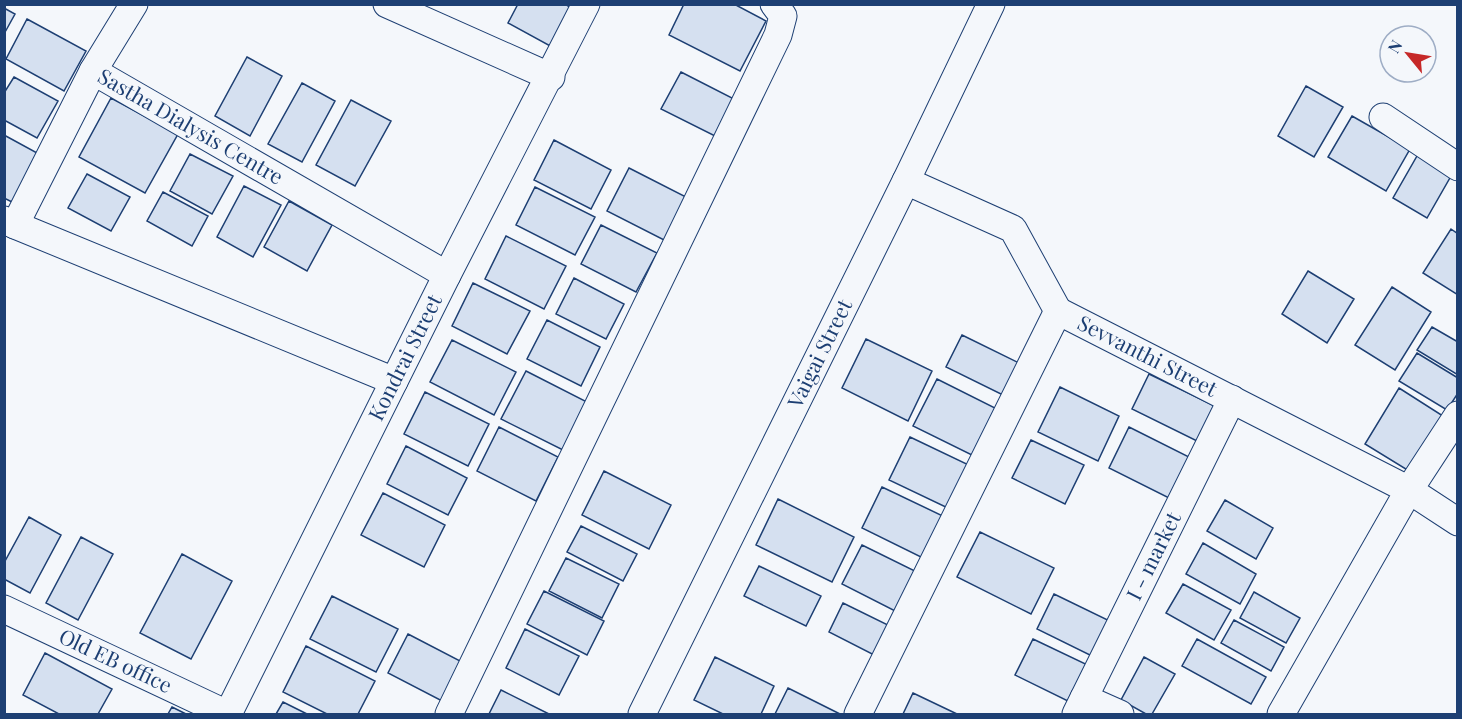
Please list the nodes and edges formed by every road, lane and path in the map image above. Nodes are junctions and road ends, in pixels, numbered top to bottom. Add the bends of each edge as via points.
1 (134, 4) edge
2 (387, 4) edge
3 (586, 4) edge
4 (774, 4) edge
5 (991, 4) edge
6 (93, 71) junction
7 (551, 78) junction
8 (1383, 117) dead end
9 (1458, 167) edge
10 (906, 181) junction
11 (10, 222) edge
12 (447, 275) junction
13 (1058, 311) junction
14 (394, 381) junction
15 (1232, 399) junction
16 (1458, 415) edge
17 (1409, 490) junction
18 (1458, 522) edge
19 (6, 613) edge
20 (1080, 706) edge
21 (228, 714) edge
22 (449, 714) edge
23 (642, 714) edge
24 (858, 714) edge
25 (1120, 714) edge
26 (1281, 714) edge

1 - 6 street
2 - 7 street
3 - 7 street, Kondrai Street
4 - 22 street via 783,16 778,35
5 - 10 street, Vaigai Street
6 - 11 street, Sastha Dialysis Centre
6 - 12 street, Sastha Dialysis Centre
7 - 12 street, Kondrai Street
8 - 9 street
10 - 13 street via 1013,229
10 - 23 street, Vaigai Street
11 - 14 street
12 - 14 street, Kondrai Street
13 - 15 street, Sevvanthi Street
13 - 24 street, Sevvanthi Street
14 - 21 street, Kondrai Street
15 - 17 street, Sevvanthi Street
15 - 20 street, I - market
16 - 17 street
17 - 18 street, Sevvanthi Street
17 - 26 street
19 - 21 street, Old EB office
20 - 25 street

